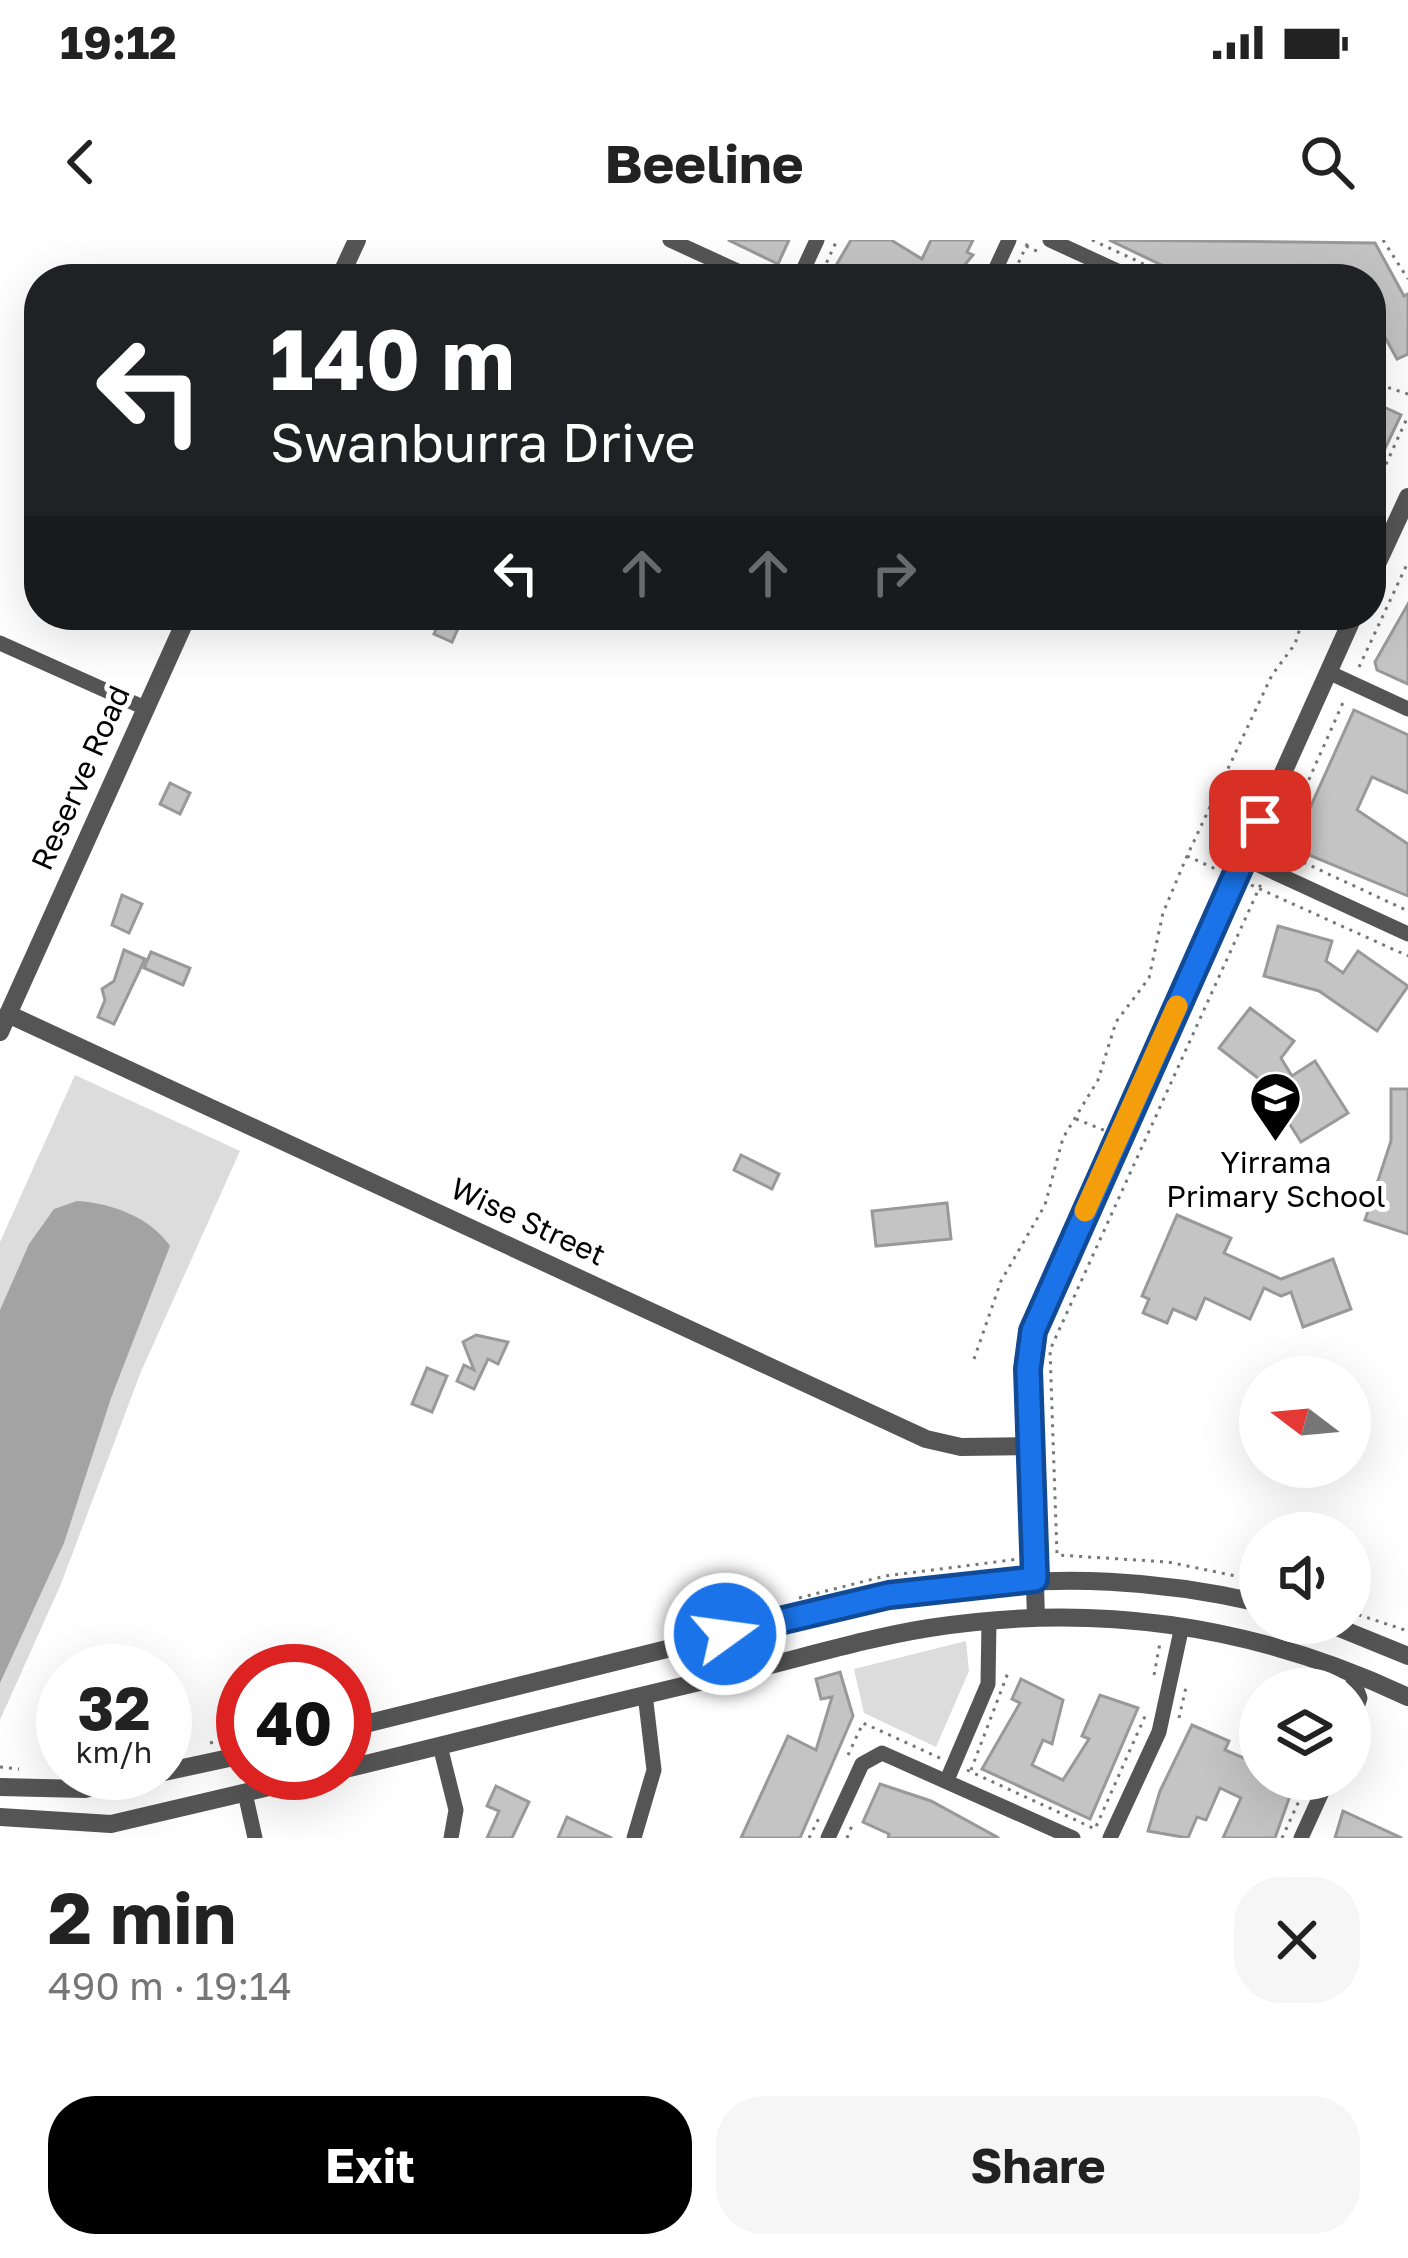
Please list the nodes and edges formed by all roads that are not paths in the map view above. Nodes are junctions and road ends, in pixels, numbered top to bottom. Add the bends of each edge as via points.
1 (670, 240) edge
2 (1050, 240) edge
3 (722, 264) edge
4 (1102, 264) edge
5 (1408, 499) edge
6 (1386, 542) edge
7 (181, 630) edge
8 (1347, 630) edge
9 (0, 643) edge
10 (1328, 672) junction
11 (145, 708) junction
12 (1408, 709) edge
13 (1243, 858) junction
14 (1408, 934) edge
15 (4, 1023) edge
16 (1031, 1446) junction
17 (1035, 1579) junction
18 (1189, 1589) junction
19 (1239, 1599) edge
20 (1036, 1617) junction
21 (989, 1621) junction
22 (1183, 1625) junction
23 (1371, 1637) edge
24 (1371, 1638) edge
25 (1408, 1646) edge
26 (1408, 1655) edge
27 (636, 1657) junction
28 (1342, 1668) edge
29 (1371, 1680) edge
30 (1400, 1693) edge
31 (645, 1694) junction
32 (372, 1722) edge
33 (440, 1746) junction
34 (372, 1762) edge
35 (957, 1772) junction
36 (0, 1787) edge
37 (36, 1788) edge
38 (86, 1800) edge
39 (216, 1800) edge
40 (247, 1800) edge
41 (1318, 1800) edge
42 (0, 1817) edge
43 (87, 1831) edge
44 (1102, 1834) edge
45 (255, 1838) edge
46 (451, 1838) edge
47 (634, 1838) edge
48 (828, 1838) edge
49 (1073, 1838) edge
50 (1301, 1838) edge

1 - 3 street
2 - 4 street
5 - 6 street
7 - 11 street, Reserve Road
8 - 10 street
9 - 11 street
10 - 12 street
10 - 13 street
11 - 15 street, Reserve Road
13 - 14 street
13 - 16 street via 1036,1319
15 - 16 street, Wise Street via 926,1439 961,1448
16 - 17 street
17 - 18 street
17 - 20 street
17 - 27 street via 889,1595
18 - 19 street
18 - 22 street
20 - 21 street
20 - 22 street
21 - 31 street
21 - 35 street via 988,1684
22 - 28 street
22 - 44 street via 1159,1732
23 - 25 street
24 - 26 street
27 - 31 street
27 - 32 street
29 - 30 street
31 - 33 street
31 - 47 street via 655,1760
33 - 34 street
33 - 46 street via 455,1803
35 - 48 street via 873,1754
35 - 49 street
36 - 37 street
38 - 43 street
39 - 43 street
40 - 45 street
41 - 50 street
42 - 43 street

